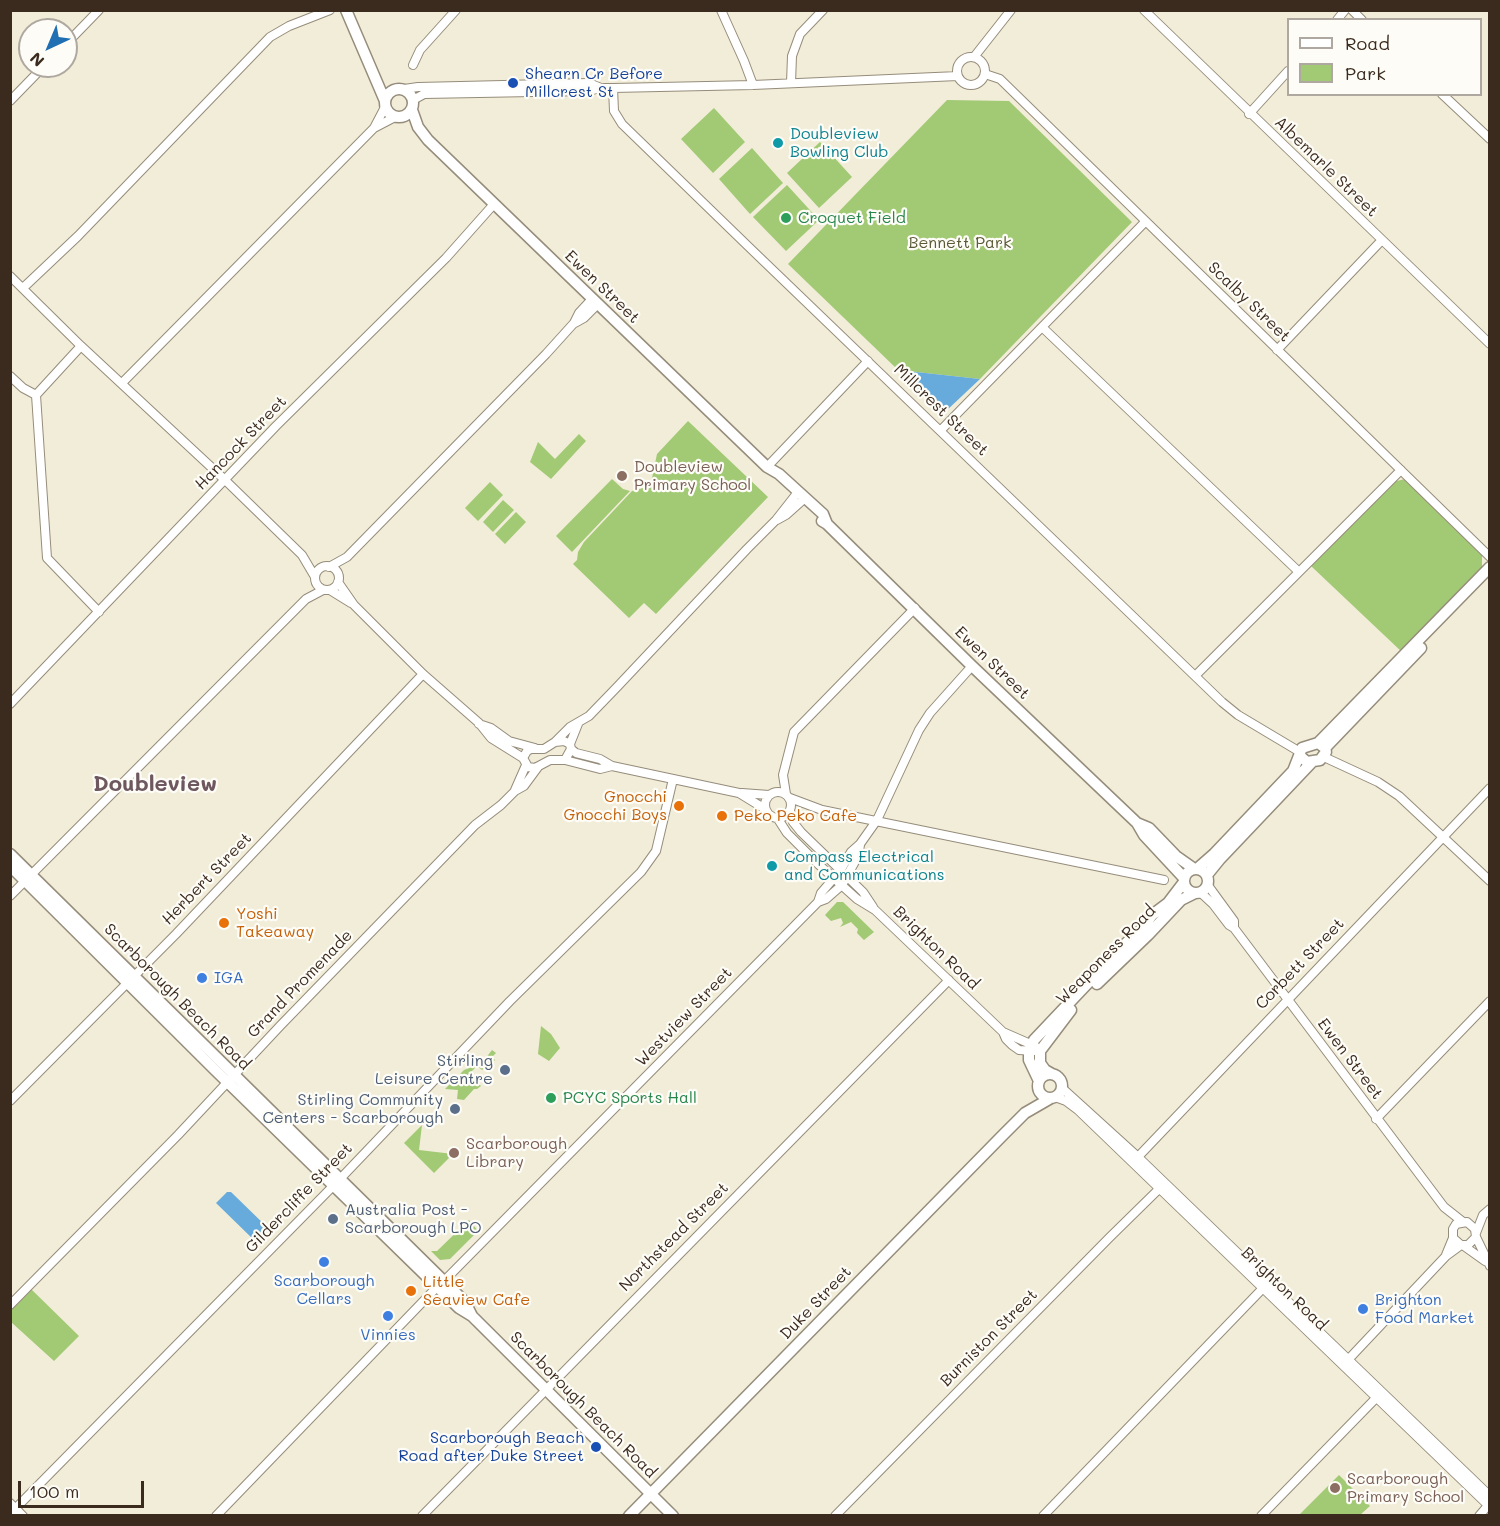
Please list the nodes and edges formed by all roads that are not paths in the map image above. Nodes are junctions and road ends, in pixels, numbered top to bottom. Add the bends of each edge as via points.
1 (99, 10) edge
2 (330, 10) edge
3 (346, 10) edge
4 (456, 10) edge
5 (721, 10) edge
6 (823, 10) edge
7 (1011, 10) edge
8 (1144, 10) edge
9 (78, 32) edge
10 (974, 57) junction
11 (413, 65) dead end
12 (1287, 72) edge
13 (985, 74) junction
14 (958, 76) junction
15 (32, 78) edge
16 (375, 79) junction
17 (791, 83) junction
18 (753, 84) junction
19 (601, 87) junction
20 (613, 88) junction
21 (399, 89) junction
22 (1444, 96) edge
23 (10, 101) edge
24 (385, 104) junction
25 (412, 105) junction
26 (1249, 114) junction
27 (398, 117) junction
28 (418, 127) junction
29 (374, 128) junction
30 (1490, 139) edge
31 (494, 204) junction
32 (1145, 222) junction
33 (1381, 241) junction
34 (10, 276) edge
35 (23, 288) junction
36 (595, 302) junction
37 (1042, 327) junction
38 (1490, 344) edge
39 (81, 346) junction
40 (1277, 350) junction
41 (868, 361) junction
42 (10, 376) edge
43 (122, 383) junction
44 (36, 395) junction
45 (941, 430) junction
46 (767, 467) junction
47 (1401, 470) junction
48 (225, 480) junction
49 (799, 498) junction
50 (302, 555) junction
51 (347, 557) junction
52 (1490, 557) edge
53 (327, 567) junction
54 (1490, 567) edge
55 (1298, 571) junction
56 (1490, 576) edge
57 (315, 579) junction
58 (338, 579) junction
59 (326, 590) junction
60 (306, 599) junction
61 (354, 605) junction
62 (915, 608) junction
63 (99, 612) junction
64 (972, 666) junction
65 (423, 674) junction
66 (1195, 676) junction
67 (10, 704) edge
68 (479, 723) junction
69 (578, 724) junction
70 (555, 742) junction
71 (570, 747) junction
72 (535, 748) junction
73 (1322, 749) junction
74 (1302, 751) junction
75 (566, 760) junction
76 (525, 761) junction
77 (1312, 762) junction
78 (612, 766) junction
79 (538, 767) junction
80 (783, 775) junction
81 (673, 779) junction
82 (1490, 788) edge
83 (515, 790) junction
84 (739, 794) junction
85 (770, 794) junction
86 (788, 796) junction
87 (765, 809) junction
88 (790, 811) junction
89 (778, 819) junction
90 (877, 820) junction
91 (1137, 823) junction
92 (1443, 836) junction
93 (10, 854) edge
94 (10, 867) edge
95 (843, 877) junction
96 (28, 878) junction
97 (834, 879) junction
98 (1164, 880) dead end
99 (1184, 880) junction
100 (1200, 880) junction
101 (1490, 881) edge
102 (10, 896) edge
103 (818, 902) junction
104 (130, 980) junction
105 (949, 980) junction
106 (1287, 999) junction
107 (1490, 1001) edge
108 (1033, 1048) junction
109 (1052, 1074) junction
110 (231, 1079) junction
111 (1039, 1085) junction
112 (1062, 1088) junction
113 (1053, 1098) junction
114 (10, 1101) edge
115 (1025, 1113) junction
116 (1376, 1119) junction
117 (1135, 1160) junction
118 (337, 1182) junction
119 (1163, 1186) junction
120 (1444, 1207) junction
121 (1486, 1212) edge
122 (1465, 1222) junction
123 (1453, 1234) junction
124 (1476, 1235) junction
125 (1463, 1245) junction
126 (1446, 1256) junction
127 (1488, 1264) edge
128 (441, 1284) junction
129 (1265, 1286) junction
130 (10, 1305) edge
131 (1345, 1363) junction
132 (545, 1390) junction
133 (1379, 1395) junction
134 (651, 1493) junction
135 (1489, 1503) edge
136 (12, 1509) edge
137 (23, 1515) edge
138 (216, 1515) edge
139 (422, 1515) edge
140 (629, 1515) edge
141 (673, 1515) edge
142 (835, 1515) edge
143 (1043, 1515) edge
144 (1261, 1515) edge
145 (1479, 1515) edge

1 - 9 street
2 - 35 street via 270,37
3 - 16 main road, Ewen Street
4 - 11 street via 420,50
5 - 18 street
6 - 17 street via 800,33 792,56
7 - 10 street
8 - 26 street, Albemarle Street
10 - 13 street, Scalby Street via 983,63
10 - 14 street via 963,59 956,68
12 - 26 street
13 - 14 street via 978,84 967,85
13 - 32 street, Scalby Street via 1000,79
14 - 17 street
15 - 23 street
16 - 21 main road, Ewen Street
16 - 24 main road, Ewen Street
17 - 18 street
18 - 20 street
19 - 20 street
19 - 21 street via 589,84
19 - 25 street via 588,91 423,94
20 - 41 street, Millcrest Street via 614,111 622,123
21 - 24 main road via 389,92
21 - 25 main road, Ewen Street
22 - 30 street
24 - 27 main road, Ewen Street
24 - 29 street
25 - 27 main road
25 - 28 main road, Ewen Street
26 - 33 street, Albemarle Street
27 - 28 main road, Ewen Street
27 - 29 street
28 - 31 main road, Ewen Street
29 - 43 street
31 - 36 main road, Ewen Street
31 - 48 street, Hancock Street via 446,258
32 - 37 street
32 - 40 street, Scalby Street
33 - 38 street, Albemarle Street
33 - 40 street
34 - 35 street
35 - 39 street
36 - 46 main road, Ewen Street
36 - 51 street via 584,318 574,323
37 - 45 street
37 - 55 street
39 - 43 street
39 - 44 street
40 - 47 street, Scalby Street
41 - 45 street, Millcrest Street
41 - 46 street
42 - 44 street
43 - 48 street
44 - 63 street via 47,558
45 - 66 street, Millcrest Street
46 - 49 main road, Ewen Street via 779,474
47 - 52 street, Scalby Street
47 - 55 street
48 - 50 street
48 - 63 street, Hancock Street
49 - 62 main road, Ewen Street via 823,514 827,524
49 - 69 street
50 - 53 street
50 - 57 street
51 - 53 street
51 - 58 street
53 - 57 street via 318,570
53 - 58 street
54 - 73 main road
55 - 66 street
56 - 73 main road
57 - 59 street
57 - 60 street
58 - 59 street
58 - 61 street
59 - 60 street
59 - 61 street
60 - 96 street
61 - 65 street
62 - 64 main road, Ewen Street
62 - 80 street via 794,732
63 - 67 street, Hancock Street
64 - 90 street, Westview Street via 919,730
64 - 91 main road, Ewen Street
65 - 68 street
65 - 104 street, Herbert Street
66 - 74 street, Millcrest Street via 1238,716
68 - 72 street via 509,741
68 - 76 street via 491,738
69 - 70 street
69 - 71 street
70 - 71 street via 564,741
70 - 72 street via 544,749
71 - 75 street
71 - 78 street
72 - 76 street via 527,751
73 - 74 main road
73 - 77 main road
73 - 92 street via 1388,788
74 - 77 main road via 1304,761
74 - 100 main road, Weaponess Road via 1293,771
75 - 78 street via 600,769
75 - 79 street via 550,760
76 - 79 street via 531,768
76 - 83 street, Grand Promenade
77 - 100 main road, Weaponess Road
78 - 81 street
79 - 83 street, Grand Promenade via 524,786
80 - 85 street
80 - 86 street
81 - 84 street
81 - 118 street, Gildercliffe Street via 657,851 641,872 510,1001
82 - 92 street, Corbett Street
83 - 110 street, Grand Promenade via 475,825
84 - 85 street
84 - 87 street
85 - 86 street
85 - 87 street
86 - 88 street
86 - 90 street via 822,810
87 - 89 street
88 - 89 street
88 - 95 street, Brighton Road via 801,832
89 - 97 street
90 - 95 street, Westview Street via 851,852
90 - 98 street
91 - 99 main road, Ewen Street
91 - 100 main road, Ewen Street via 1149,828
92 - 101 street
92 - 106 street, Corbett Street
93 - 96 main road, Scarborough Beach Road
94 - 96 main road, Scarborough Beach Road
95 - 97 street, Westview Street
95 - 103 street, Westview Street
95 - 105 street, Brighton Road via 863,892 875,910
96 - 102 street
96 - 104 main road, Scarborough Beach Road
97 - 103 street, Westview Street
99 - 100 main road, Weaponess Road via 1186,872
99 - 100 main road, Ewen Street via 1188,890
99 - 108 main road, Weaponess Road via 1174,896 1124,945
100 - 106 street, Ewen Street via 1234,921 1234,928
100 - 108 main road, Weaponess Road
103 - 128 street, Westview Street
104 - 110 main road, Scarborough Beach Road
104 - 114 street, Herbert Street
105 - 108 street, Brighton Road via 1012,1045 1019,1050
105 - 132 street, Northstead Street
106 - 116 street, Ewen Street
106 - 117 street, Corbett Street
107 - 116 street
108 - 109 main road via 1045,1070
108 - 111 main road via 1029,1060
109 - 111 main road via 1044,1076
109 - 112 main road via 1060,1080
110 - 118 main road, Scarborough Beach Road
110 - 130 street, Grand Promenade
111 - 113 main road via 1043,1096
111 - 115 main road, Duke Street
112 - 113 main road
112 - 117 street, Brighton Road
113 - 115 main road, Duke Street
113 - 117 street, Brighton Road via 1078,1110
115 - 134 main road, Duke Street
116 - 120 street, Ewen Street
117 - 119 street, Brighton Road
118 - 128 main road, Scarborough Beach Road
118 - 136 street, Gildercliffe Street
119 - 129 street, Brighton Road
119 - 142 street, Burniston Street
120 - 122 street, Ewen Street
120 - 123 street, Ewen Street
121 - 122 street
121 - 124 street
122 - 123 street via 1456,1224
122 - 124 street via 1473,1226
123 - 125 street
123 - 126 street
124 - 125 street via 1471,1243
124 - 127 street
125 - 126 street
125 - 127 street
126 - 131 street
128 - 132 main road, Scarborough Beach Road via 465,1302 472,1316
128 - 138 street, Westview Street
129 - 131 street, Brighton Road
129 - 143 street
131 - 133 street, Brighton Road
132 - 134 main road, Scarborough Beach Road
132 - 139 street, Northstead Street
133 - 135 street, Brighton Road
133 - 144 street
134 - 140 main road, Duke Street
134 - 141 main road, Scarborough Beach Road
135 - 145 street
136 - 137 street

